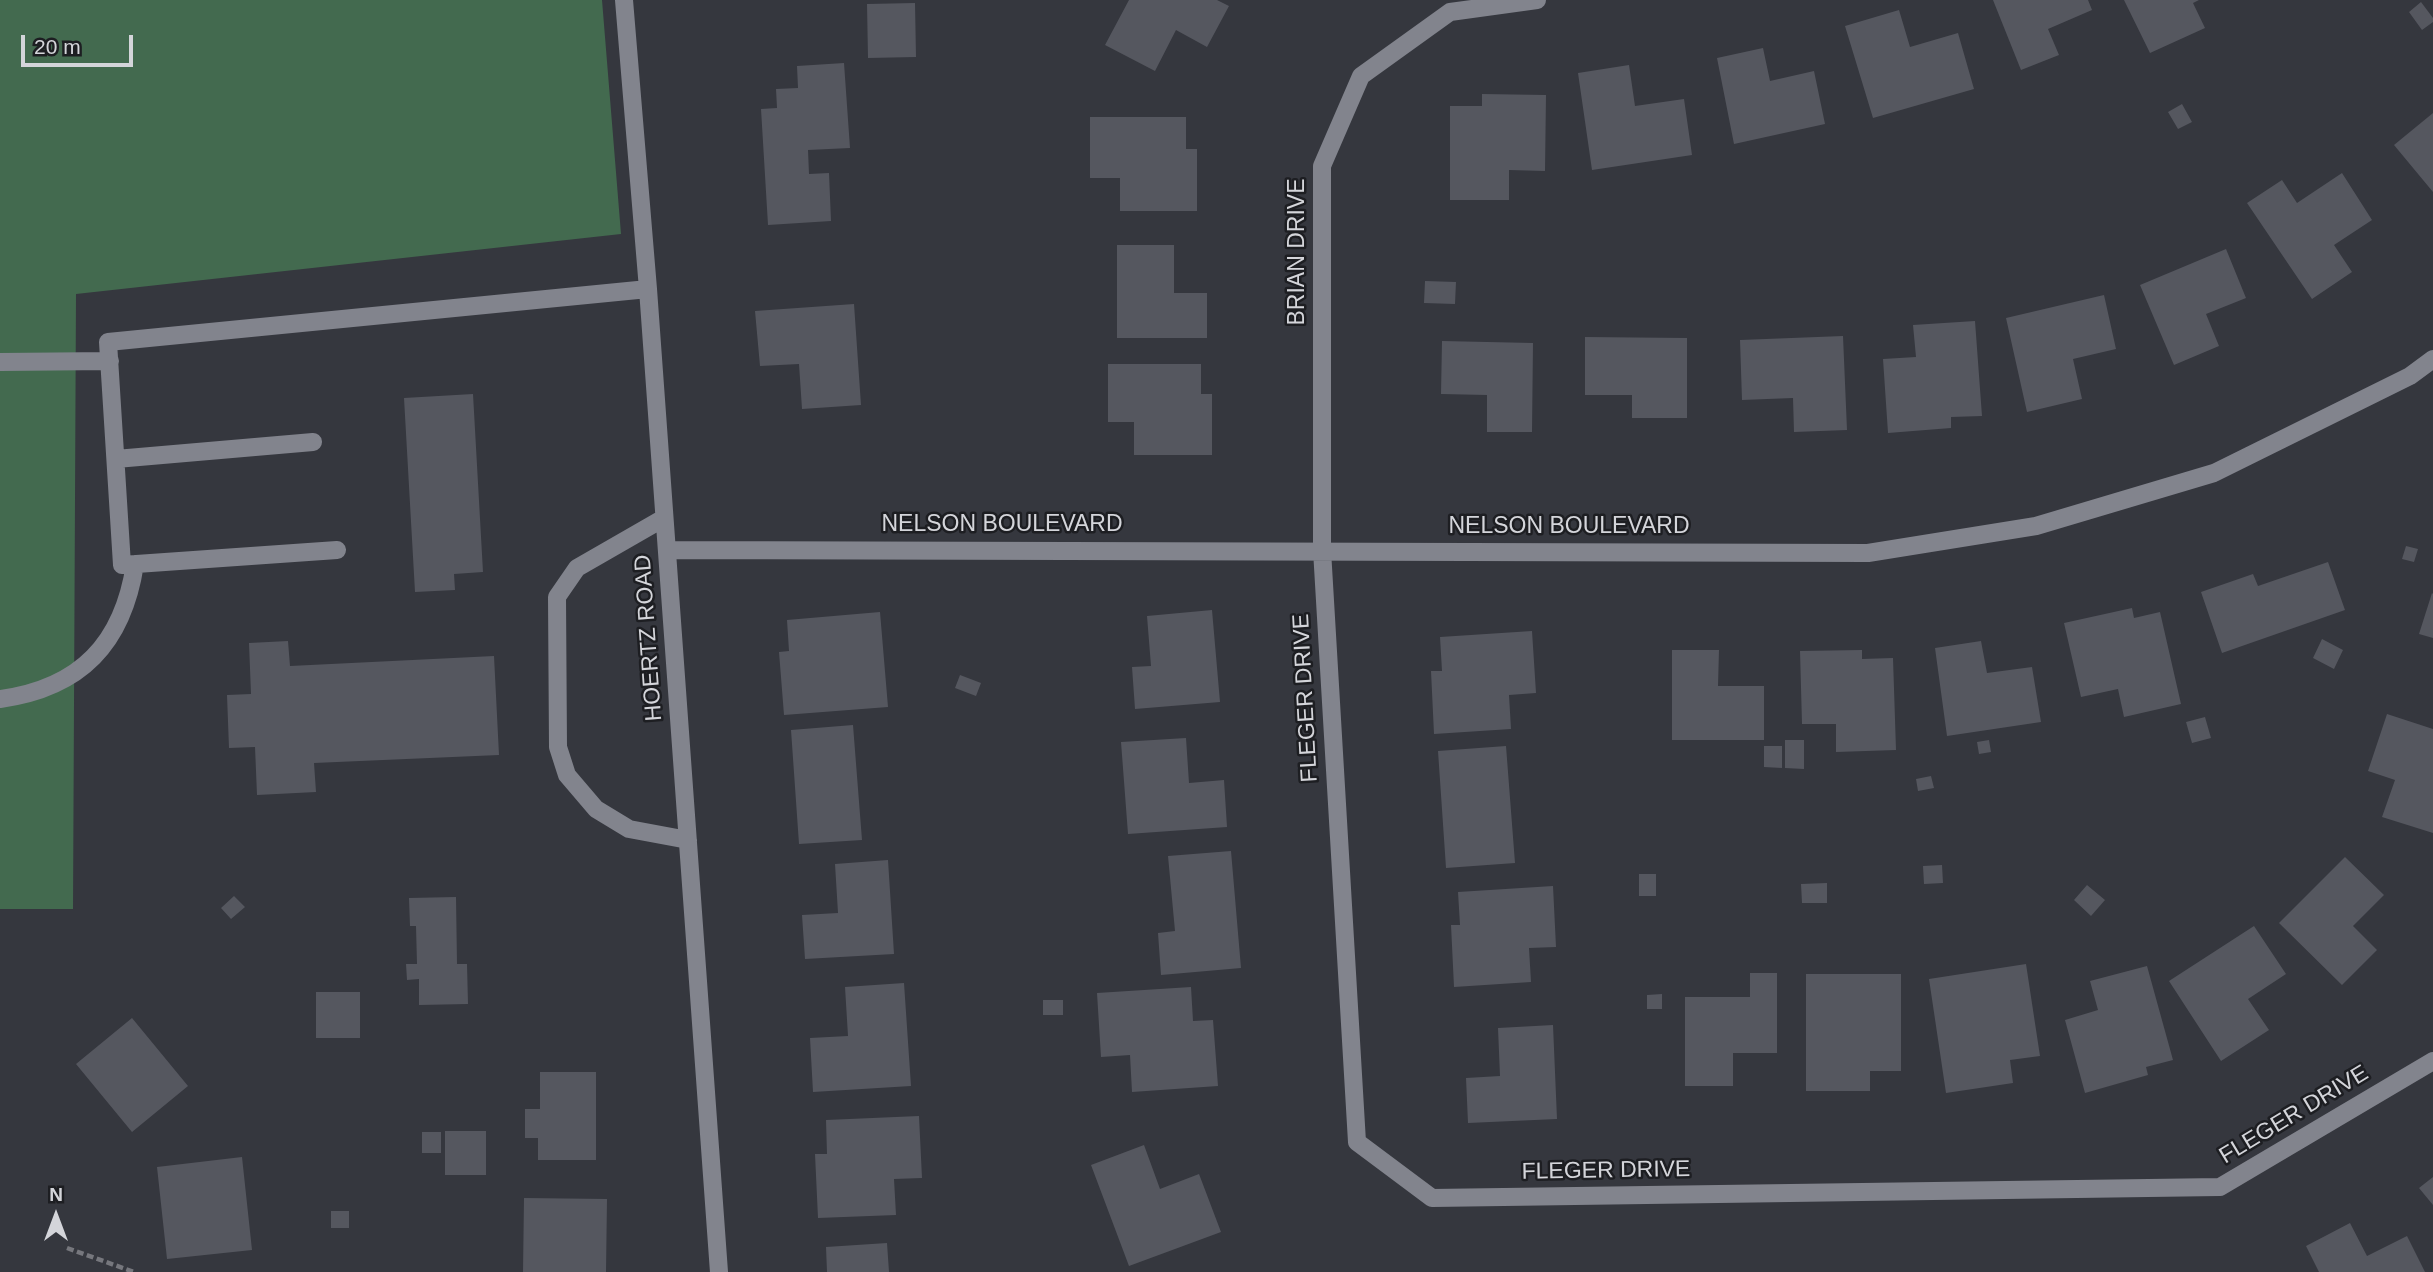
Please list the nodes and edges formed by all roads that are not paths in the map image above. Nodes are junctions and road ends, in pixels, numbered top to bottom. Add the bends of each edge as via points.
1 (624, 0) edge
2 (1537, 0) edge
3 (649, 289) junction
4 (2433, 359) edge
5 (110, 361) junction
6 (0, 362) edge
7 (313, 442) dead end
8 (116, 459) junction
9 (664, 518) junction
10 (337, 550) dead end
11 (667, 550) junction
12 (1322, 550) junction
13 (135, 564) junction
14 (0, 699) edge
15 (688, 840) junction
16 (2433, 1061) edge
17 (719, 1272) edge

1 - 3 street, HOERTZ ROAD
2 - 12 street, BRIAN DRIVE via 1450,12 1361,76 1322,166
3 - 5 street via 108,342
3 - 9 street, HOERTZ ROAD
4 - 12 street, NELSON BOULEVARD via 2410,376 2214,473 2036,526 1868,553
5 - 6 street
5 - 8 street
7 - 8 street
8 - 13 street via 122,565
9 - 11 street, HOERTZ ROAD
9 - 15 street via 577,568 557,597 558,747 567,775 596,809 629,829
10 - 13 street
11 - 12 street, NELSON BOULEVARD
11 - 15 street, HOERTZ ROAD
12 - 16 street, FLEGER DRIVE via 1357,1142 1432,1198 2220,1187
13 - 14 street via 130,598 97,656 52,684
15 - 17 street, HOERTZ ROAD

